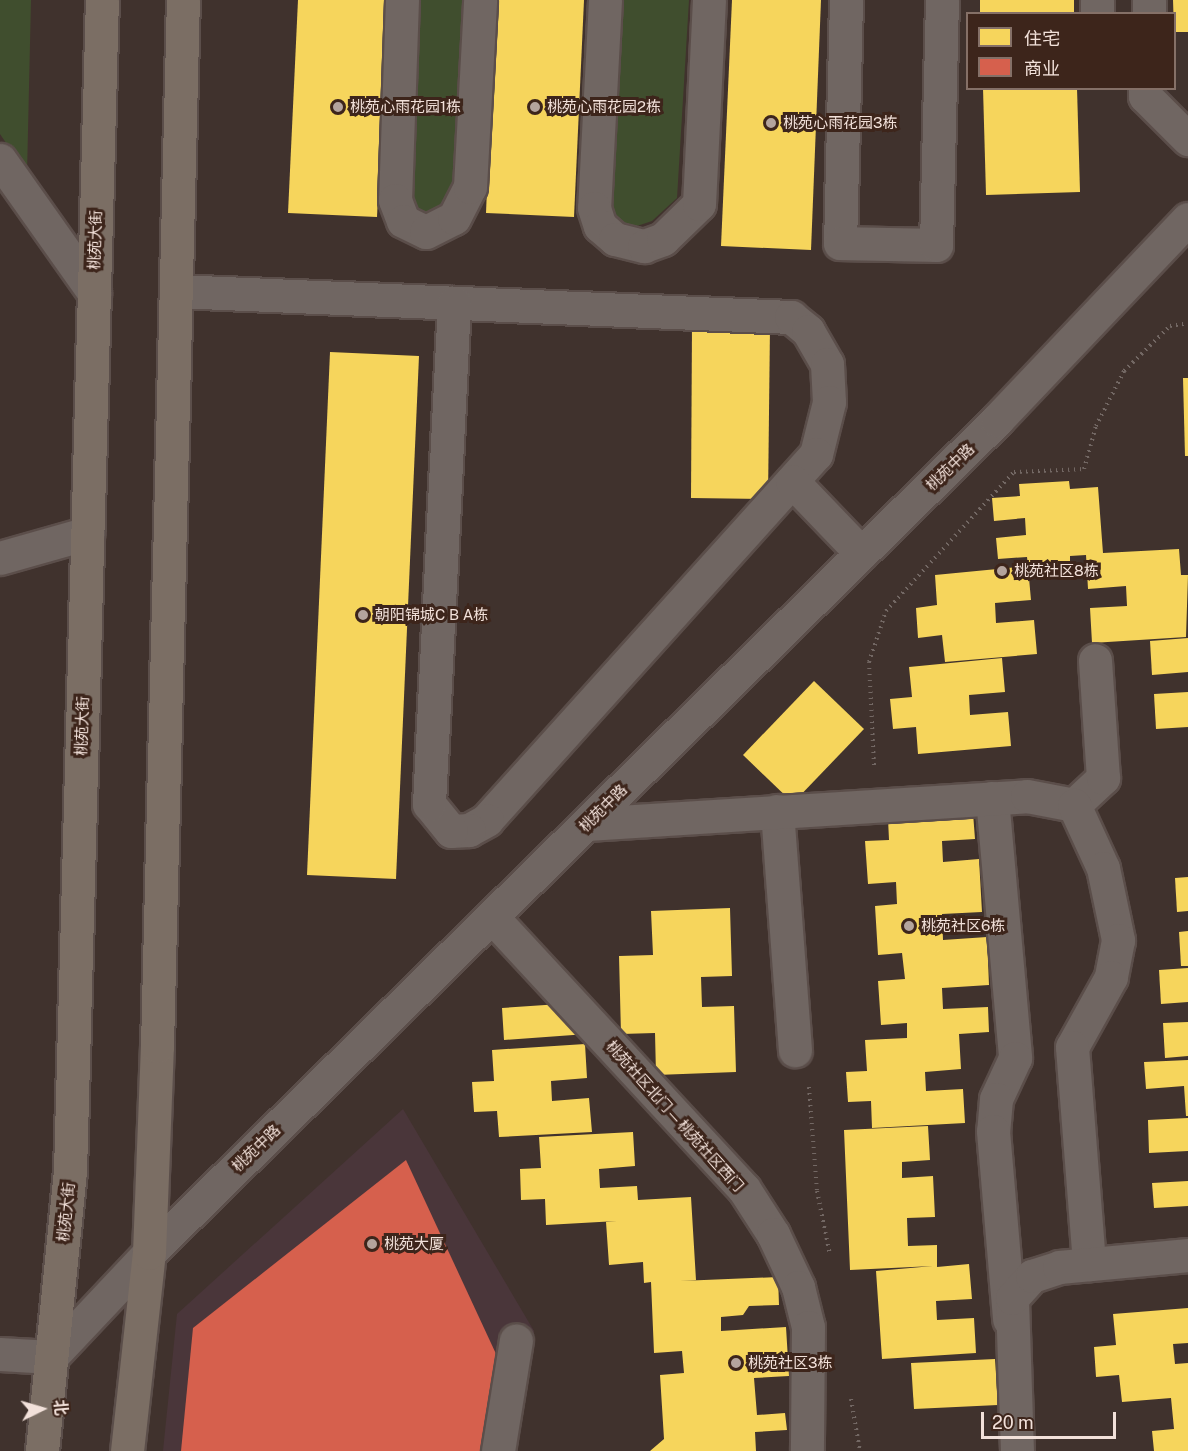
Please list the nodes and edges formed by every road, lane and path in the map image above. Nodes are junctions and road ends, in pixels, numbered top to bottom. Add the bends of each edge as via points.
1 (102, 0) edge
2 (183, 0) edge
3 (402, 0) edge
4 (480, 0) edge
5 (604, 0) edge
6 (709, 0) edge
7 (846, 0) edge
8 (942, 0) edge
9 (1142, 91) edge
10 (1188, 139) edge
11 (0, 160) edge
12 (1188, 219) edge
13 (176, 291) junction
14 (94, 293) junction
15 (453, 303) junction
16 (1188, 322) edge
17 (792, 481) junction
18 (88, 533) junction
19 (861, 553) junction
20 (0, 558) edge
21 (1095, 660) dead end
22 (992, 798) junction
23 (877, 805) junction
24 (1074, 805) junction
25 (777, 811) junction
26 (586, 824) junction
27 (492, 917) junction
28 (795, 1050) joint
29 (149, 1253) junction
30 (1188, 1255) edge
31 (1004, 1256) junction
32 (1074, 1265) junction
33 (833, 1268) dead end
34 (1009, 1319) junction
35 (516, 1340) dead end
36 (0, 1354) edge
37 (51, 1357) junction
38 (850, 1389) dead end
39 (807, 1436) edge
40 (42, 1451) edge
41 (127, 1451) edge
42 (498, 1451) edge
43 (794, 1451) edge
44 (860, 1451) edge
45 (1017, 1451) edge

1 - 14 main road, 桃苑大街
2 - 13 main road
3 - 4 street via 395,200 403,221 426,232 454,218 470,187
5 - 6 street via 594,208 600,226 615,239 644,246 663,239 699,204
7 - 8 street via 840,243 936,245
9 - 10 street
11 - 14 street
12 - 19 street, 桃苑中路 via 997,420
13 - 15 street
13 - 29 main road
14 - 18 main road, 桃苑大街
15 - 17 street via 791,317 808,331 827,364 829,402 816,454
15 - 17 street via 429,804 451,831 469,830 487,820
16 - 23 path via 1170,326 1124,371 1096,426 1084,469 1014,472 886,611 869,673
17 - 19 street
18 - 20 street
18 - 37 main road, 桃苑大街 via 70,1172
19 - 26 street, 桃苑中路
21 - 24 street via 1102,778
22 - 23 street
22 - 24 street via 1027,796
22 - 31 street via 1015,1058 996,1099 993,1131
23 - 25 street
24 - 32 street via 1103,868 1118,940 1111,977 1072,1047
25 - 26 street
25 - 28 street
26 - 27 street, 桃苑中路
27 - 29 street, 桃苑中路
27 - 39 street, 桃苑社区北门—桃苑社区西门 via 744,1189 773,1234 798,1287 808,1327
28 - 33 path via 808,1076 817,1191
29 - 37 street, 桃苑中路
29 - 41 main road
30 - 32 street
31 - 32 street via 1025,1269
31 - 34 street
32 - 34 street via 1025,1283 1012,1298
34 - 45 street
35 - 42 street
36 - 37 street
37 - 40 main road, 桃苑大街
38 - 44 path
39 - 43 street, 桃苑社区北门—桃苑社区西门

